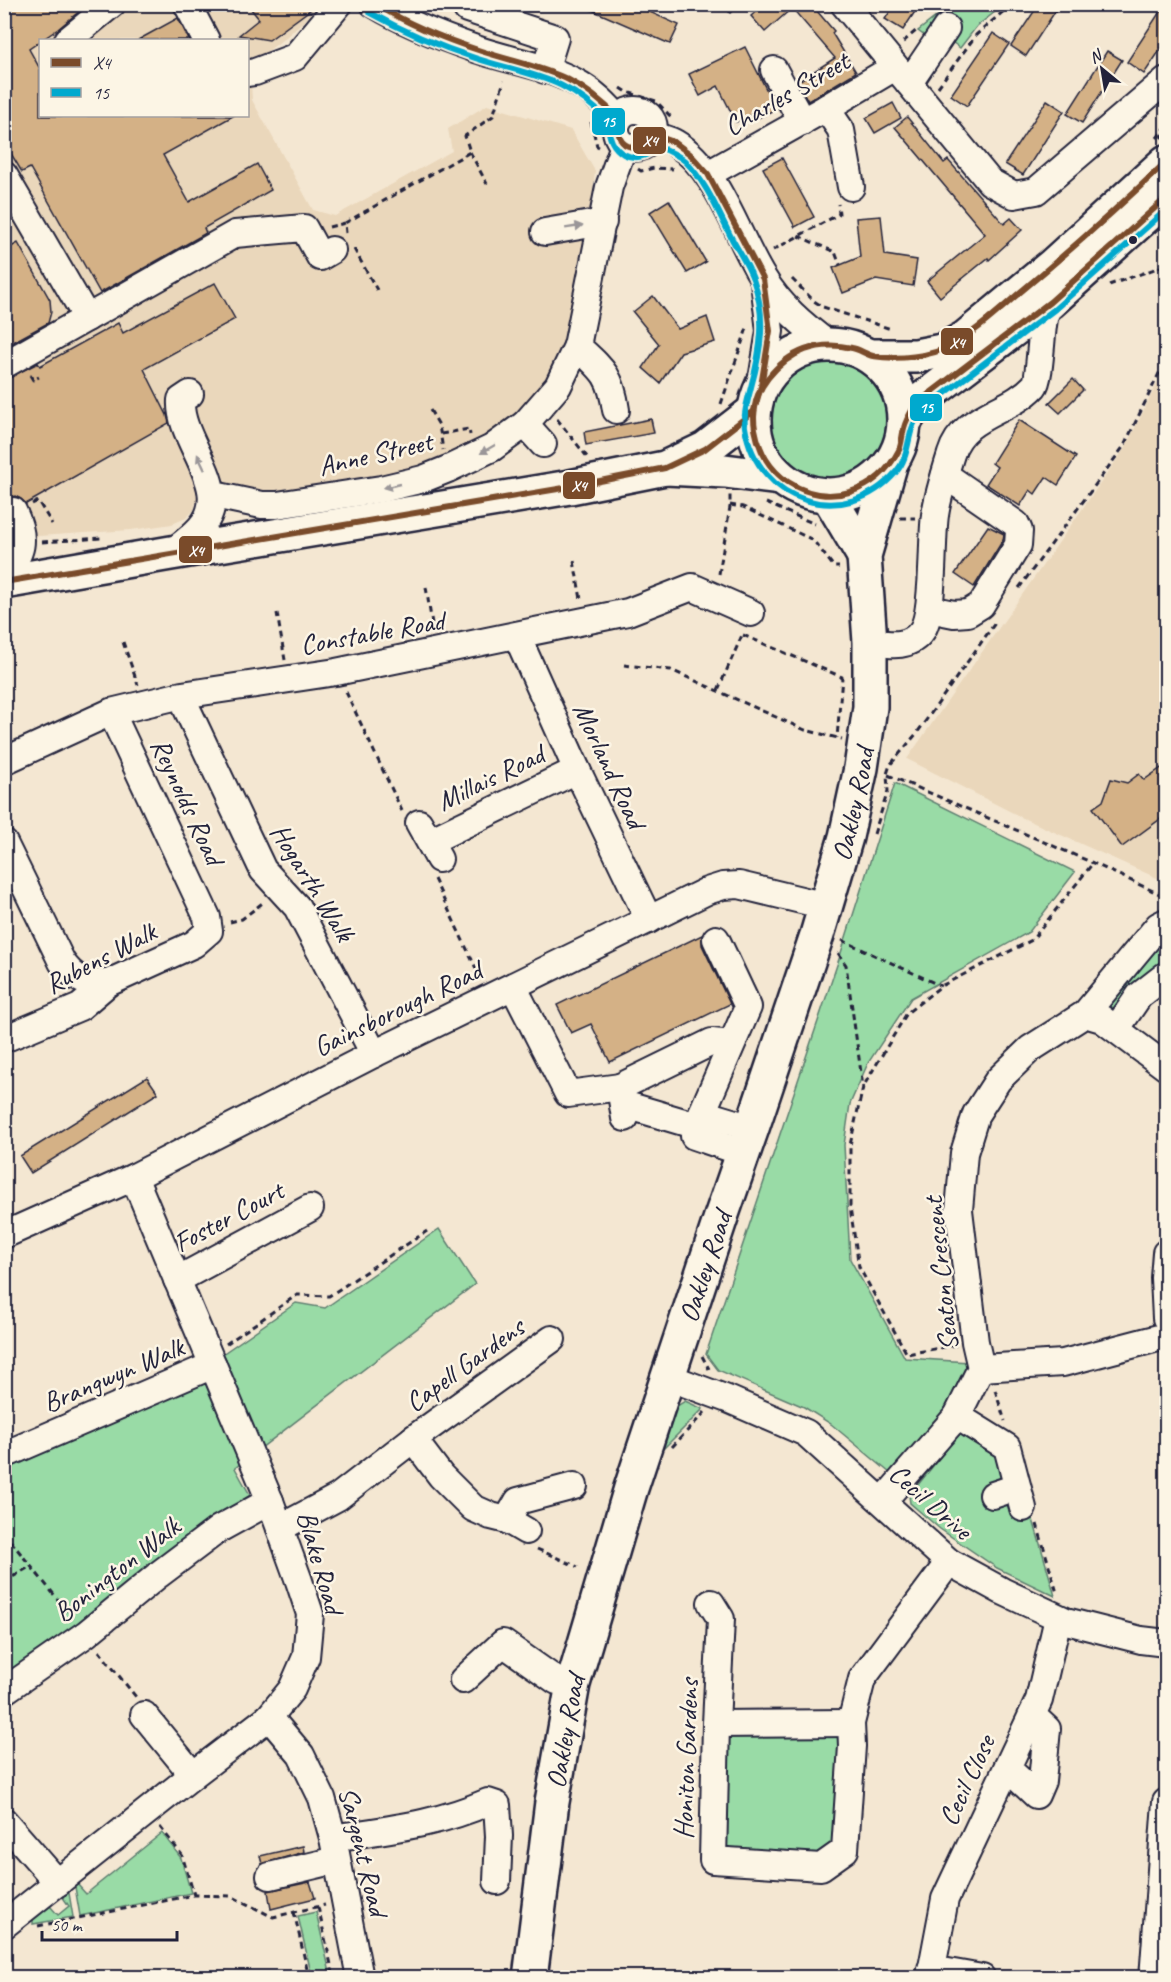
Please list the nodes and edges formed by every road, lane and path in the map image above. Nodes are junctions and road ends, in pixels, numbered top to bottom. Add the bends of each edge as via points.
1 (112, 4) edge
2 (187, 4) edge
3 (339, 4) edge
4 (374, 4) edge
5 (739, 4) edge
6 (844, 4) edge
7 (1012, 4) edge
8 (729, 14) dead end
9 (946, 28) dead end
10 (69, 39) edge
11 (205, 39) edge
12 (476, 49) junction
13 (545, 70) junction
14 (774, 70) dead end
15 (249, 73) edge
16 (902, 75) junction
17 (505, 78) dead end
18 (1167, 80) edge
19 (926, 103) junction
20 (826, 108) junction
21 (587, 115) dead end
22 (619, 119) junction
23 (802, 122) junction
24 (654, 135) junction
25 (624, 145) junction
26 (597, 146) dead end
27 (470, 152) junction
28 (1167, 162) edge
29 (679, 169) dead end
30 (641, 171) dead end
31 (708, 174) junction
32 (4, 175) edge
33 (487, 184) dead end
34 (845, 195) joint
35 (1167, 198) edge
36 (15, 215) edge
37 (603, 222) junction
38 (545, 232) dead end
39 (798, 236) junction
40 (334, 244) junction
41 (773, 250) dead end
42 (840, 265) dead end
43 (1167, 265) edge
44 (763, 279) junction
45 (1100, 288) dead end
46 (377, 290) dead end
47 (1050, 302) junction
48 (87, 318) junction
49 (748, 319) dead end
50 (1003, 340) junction
51 (828, 344) junction
52 (577, 346) junction
53 (871, 356) junction
54 (1039, 356) junction
55 (1167, 359) edge
56 (16, 368) edge
57 (39, 377) dead end
58 (190, 394) dead end
59 (758, 398) junction
60 (544, 404) junction
61 (719, 408) dead end
62 (430, 410) dead end
63 (616, 410) dead end
64 (905, 421) junction
65 (525, 424) junction
66 (543, 444) dead end
67 (442, 446) dead end
68 (590, 460) dead end
69 (890, 466) junction
70 (665, 468) junction
71 (945, 475) junction
72 (729, 489) dead end
73 (772, 490) junction
74 (214, 495) junction
75 (40, 504) dead end
76 (730, 505) junction
77 (13, 511) dead end
78 (823, 511) junction
79 (52, 524) dead end
80 (102, 538) dead end
81 (34, 542) dead end
82 (171, 553) junction
83 (574, 561) dead end
84 (856, 562) junction
85 (4, 580) edge
86 (426, 587) dead end
87 (1015, 594) dead end
88 (716, 597) junction
89 (929, 609) junction
90 (277, 613) dead end
91 (750, 618) junction
92 (586, 621) junction
93 (995, 622) dead end
94 (517, 636) junction
95 (123, 642) dead end
96 (870, 642) junction
97 (436, 652) junction
98 (624, 665) dead end
99 (288, 679) junction
100 (718, 690) junction
101 (144, 704) junction
102 (188, 708) dead end
103 (111, 712) junction
104 (837, 738) junction
105 (847, 741) dead end
106 (4, 761) edge
107 (577, 770) junction
108 (429, 841) dead end
109 (4, 843) edge
110 (1093, 863) junction
111 (280, 888) junction
112 (1167, 897) edge
113 (826, 906) junction
114 (649, 920) junction
115 (208, 922) junction
116 (1167, 922) edge
117 (716, 939) dead end
118 (840, 939) dead end
119 (837, 951) dead end
120 (1167, 975) edge
121 (108, 983) junction
122 (513, 986) junction
123 (941, 986) junction
124 (1085, 1014) junction
125 (1116, 1028) junction
126 (4, 1039) edge
127 (731, 1044) junction
128 (374, 1054) junction
129 (1167, 1067) edge
130 (863, 1087) junction
131 (623, 1103) junction
132 (698, 1125) junction
133 (748, 1141) junction
134 (134, 1177) junction
135 (310, 1208) dead end
136 (427, 1232) dead end
137 (4, 1234) edge
138 (1167, 1253) edge
139 (177, 1280) junction
140 (1167, 1318) edge
141 (1167, 1336) edge
142 (552, 1339) dead end
143 (975, 1342) junction
144 (211, 1360) junction
145 (985, 1368) junction
146 (668, 1377) junction
147 (706, 1410) dead end
148 (957, 1416) junction
149 (413, 1439) junction
150 (1007, 1447) junction
151 (668, 1450) dead end
152 (4, 1455) edge
153 (574, 1486) dead end
154 (993, 1496) dead end
155 (1020, 1497) junction
156 (270, 1501) junction
157 (883, 1501) junction
158 (280, 1528) junction
159 (949, 1562) junction
160 (31, 1565) dead end
161 (4, 1582) edge
162 (711, 1603) dead end
163 (1062, 1619) junction
164 (1167, 1643) edge
165 (463, 1680) dead end
166 (573, 1684) junction
167 (4, 1691) edge
168 (144, 1714) dead end
169 (1032, 1715) junction
170 (269, 1717) junction
171 (716, 1724) junction
172 (851, 1724) junction
173 (1007, 1768) junction
174 (193, 1775) junction
175 (1167, 1802) edge
176 (153, 1819) dead end
177 (4, 1821) edge
178 (1165, 1841) edge
179 (335, 1849) junction
180 (270, 1876) dead end
181 (497, 1881) dead end
182 (58, 1882) junction
183 (194, 1894) junction
184 (345, 1901) junction
185 (318, 1907) junction
186 (294, 1912) junction
187 (4, 1925) edge
188 (33, 1927) dead end
189 (931, 1973) edge
190 (309, 1977) edge
191 (334, 1977) edge
192 (360, 1977) edge
193 (530, 1977) edge
194 (982, 1977) edge
195 (1153, 1977) edge

1 - 10 street
2 - 11 street
3 - 15 street via 295,57
4 - 12 street
5 - 8 path
6 - 16 street
7 - 19 path via 975,36
9 - 16 street
12 - 13 street
12 - 13 street via 477,13 555,38
13 - 22 street via 595,94
14 - 23 street
16 - 19 street
16 - 20 street, Charles Street
17 - 27 path via 494,116 465,136
18 - 19 street via 1036,191 1014,195 990,182
20 - 23 street, Charles Street
20 - 34 street via 841,130
21 - 26 path
22 - 24 street via 625,113 640,110 652,120
22 - 25 street via 616,133
23 - 31 street, Charles Street
24 - 25 street via 645,146
24 - 31 street via 674,142
25 - 37 street, Anne Street via 609,186
27 - 33 path
27 - 40 path via 345,223
28 - 53 main road via 965,338 942,351 916,356
29 - 30 path
31 - 44 street
32 - 36 street
34 - 39 path via 839,214
35 - 47 main road
36 - 48 street
38 -> 37 street
37 - 52 street, Anne Street
39 - 41 path
39 - 42 path via 835,252
40 - 46 path
40 - 48 street via 304,228 235,234
43 - 45 path
44 - 51 street via 793,315
44 - 59 street via 770,331
47 - 50 main road
47 - 54 street
48 - 56 street
49 - 61 path
50 - 54 street via 1019,341
50 - 64 main road via 916,404
51 - 53 main road via 854,348
51 - 59 main road via 798,351 777,365
52 - 60 street, Anne Street via 558,386
52 - 63 street via 609,378
53 - 64 main road via 890,374 902,398
54 - 71 street via 1036,384 962,433
55 - 87 path via 1124,446
56 - 57 path via 33,380
74 -> 58 street via 180,412 181,400
59 - 70 main road via 705,449
59 - 73 main road via 754,427 768,464
60 - 65 street, Anne Street
60 - 68 path
62 - 67 path via 440,425
64 - 69 main road via 900,447
65 - 66 street
65 -> 74 street, Anne Street via 492,448 448,470 381,489 262,506
69 - 78 main road via 870,484 846,494
69 - 84 main road
70 - 73 main road via 725,471
70 - 82 main road
71 - 89 street via 935,515
71 - 89 street via 1016,524 1018,544 981,605 968,613
72 - 76 path
73 - 78 path
73 - 78 main road via 804,491
74 - 82 street via 201,527
75 - 79 path
76 - 84 path via 743,507 813,540 834,567
76 - 88 path
77 - 85 street via 22,543
78 - 84 main road
80 - 81 path
82 - 85 main road
83 - 92 path
84 - 96 main road, Oakley Road
86 - 97 path
88 - 91 street, Constable Road
88 - 92 street, Constable Road via 692,586 628,612
89 - 96 street via 921,632 910,641 896,645
90 - 99 path
91 - 100 path
91 - 104 path via 842,677
92 - 94 street, Constable Road
93 - 110 path via 887,774
94 - 97 street, Constable Road
94 - 107 street, Morland Road
95 - 101 path
96 - 113 main road, Oakley Road via 870,707 861,768
97 - 99 street, Constable Road
98 - 100 path via 671,670
99 - 101 street, Constable Road
100 - 104 path via 805,730
101 - 103 street, Constable Road
102 - 111 street, Hogarth Walk via 209,733 263,870
103 - 106 street, Constable Road
103 - 115 street, Reynolds Road
104 - 105 path
107 - 108 street, Millais Road
107 - 114 street, Morland Road
109 - 121 street via 71,975 92,984
110 - 112 path
110 - 123 path via 1032,940
111 - 115 path via 242,920
111 - 128 street, Hogarth Walk via 297,907
113 - 114 street, Gainsborough Road via 739,885 723,886
113 - 133 main road, Oakley Road
114 - 122 street, Gainsborough Road
115 - 121 street, Rubens Walk via 209,931 194,944
116 - 124 street, Seaton Crescent via 1158,926
117 - 127 street via 748,1007
118 - 123 path
119 - 130 path via 846,965
120 - 125 street via 1139,996
121 - 126 street, Rubens Walk via 80,1007
122 - 128 street, Gainsborough Road
122 - 131 street via 568,1094
123 - 130 path via 907,1013
124 - 125 street
124 - 143 street, Seaton Crescent via 1030,1048 998,1080 976,1114 964,1153 959,1210
125 - 129 street
127 - 131 street via 712,1042
127 - 132 street
128 - 134 street, Gainsborough Road
130 - 143 path via 850,1145 850,1207 859,1267 907,1354
131 - 132 street
132 - 133 street
133 - 146 main road, Oakley Road
134 - 137 street, Gainsborough Road
134 - 139 street, Blake Road
135 - 139 street, Foster Court
136 - 144 path via 328,1296 297,1295
138 - 140 street
139 - 144 street, Blake Road
141 - 145 street via 1063,1363
142 - 149 street, Capell Gardens
143 - 145 street, Seaton Crescent
144 - 152 street, Brangwyn Walk
144 - 156 street, Blake Road
145 - 148 street, Seaton Crescent
145 - 150 path via 1006,1424
146 - 157 street, Cecil Drive via 806,1433
146 - 166 main road, Oakley Road
147 - 151 path
148 - 150 street
148 - 157 street, Seaton Crescent
149 - 153 street, Capell Gardens via 441,1476 473,1508 491,1516 517,1517
149 - 158 street, Capell Gardens via 338,1497
150 - 155 street
154 - 155 street
155 - 163 path via 1032,1505
156 - 158 street, Blake Road
156 - 167 street, Bonington Walk via 219,1529 86,1634
157 - 159 street, Cecil Drive
158 - 170 street, Blake Road via 310,1614 310,1629 300,1675
159 - 163 street, Cecil Drive
159 - 172 street, Honiton Gardens via 862,1679
160 - 161 path
162 - 171 street, Honiton Gardens via 721,1619
163 - 164 street, Cecil Drive
163 - 169 street, Cecil Close
165 - 166 street via 503,1642 557,1681
166 - 193 main road, Oakley Road via 552,1802
168 - 174 street
169 - 173 street, Cecil Close
169 - 173 street via 1047,1729 1042,1782 1036,1795
170 - 174 street, Blake Road
170 - 179 street, Sargent Road via 306,1764 322,1798
171 - 172 street
171 - 172 street, Honiton Gardens via 713,1860 821,1867 844,1850
173 - 189 street, Cecil Close via 945,1899
174 - 182 street, Blake Road
175 - 178 street
176 - 183 path via 182,1855
177 - 182 street
178 - 195 street
179 - 180 street
179 - 181 street via 459,1815 488,1802 498,1805
179 - 184 street, Sargent Road
182 - 187 street, Blake Road
183 - 186 path via 231,1896 273,1917
183 - 188 path
184 - 185 path
184 - 192 street, Sargent Road
185 - 186 path
185 - 191 path
186 - 190 path
189 - 194 street, Cecil Close

